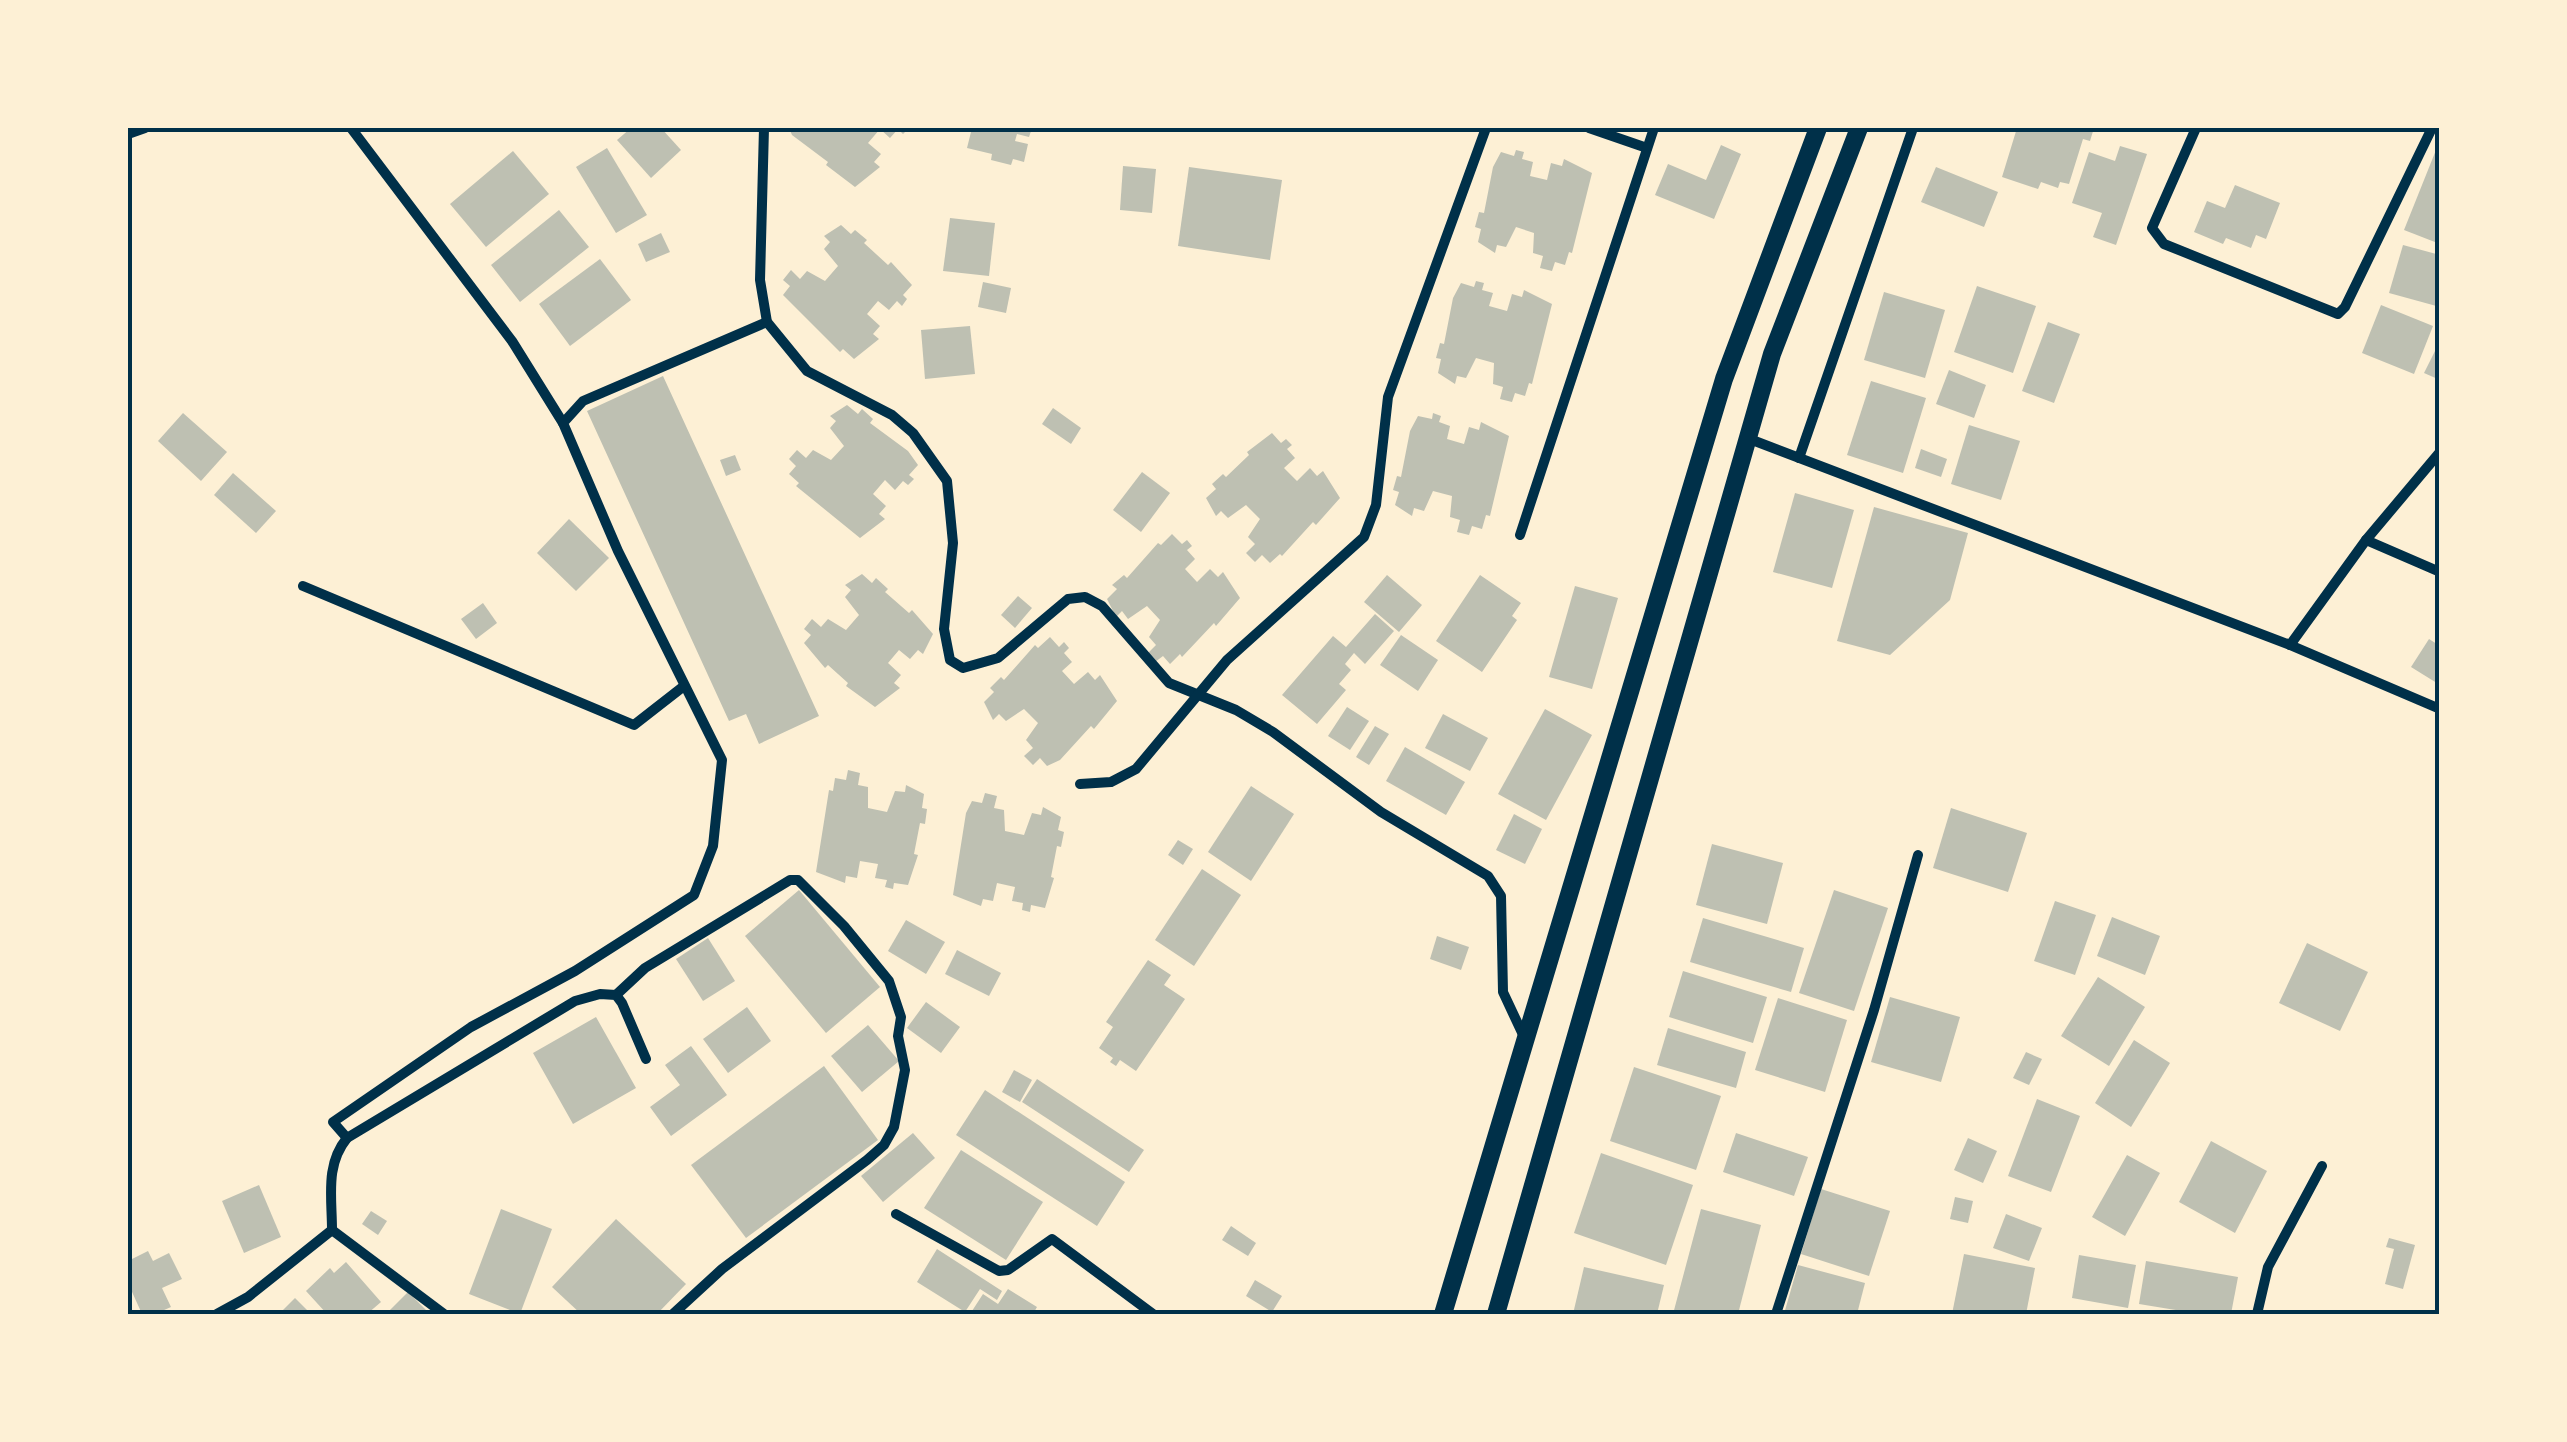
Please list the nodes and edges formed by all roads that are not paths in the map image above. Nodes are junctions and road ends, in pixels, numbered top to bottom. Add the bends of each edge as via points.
1 (144, 128) edge
2 (350, 128) edge
3 (764, 128) edge
4 (1486, 128) edge
5 (1589, 128) edge
6 (1654, 128) edge
7 (1818, 128) edge
8 (1859, 128) edge
9 (1913, 128) edge
10 (2196, 128) edge
11 (2432, 128) edge
12 (128, 134) edge
13 (1647, 148) junction
14 (768, 322) junction
15 (562, 423) junction
16 (1747, 438) junction
17 (2440, 452) edge
18 (1799, 458) junction
19 (1520, 534) dead end
20 (2366, 540) junction
21 (2440, 572) edge
22 (303, 586) dead end
23 (2290, 645) junction
24 (684, 686) junction
25 (1197, 693) junction
26 (2440, 709) edge
27 (1080, 784) dead end
28 (1918, 855) dead end
29 (616, 995) junction
30 (1526, 1040) junction
31 (646, 1060) dead end
32 (347, 1138) junction
33 (2322, 1166) dead end
34 (896, 1214) dead end
35 (332, 1230) junction
36 (217, 1314) edge
37 (444, 1314) edge
38 (673, 1314) edge
39 (1153, 1314) edge
40 (1443, 1314) edge
41 (1496, 1314) edge
42 (1776, 1314) edge
43 (2258, 1314) edge

1 - 12 street
2 - 15 street via 512,342
3 - 14 street via 760,280
4 - 25 street via 1388,398 1376,505 1364,537
5 - 13 street
6 - 13 street
7 - 30 highway via 1724,379
8 - 16 highway via 1800,272
9 - 18 street
10 - 11 street via 2152,228 2164,244 2338,314
13 - 19 street
14 - 15 street via 583,402
14 - 25 street via 807,370 913,433 948,481 953,543 944,629 950,660 963,668 998,658 1058,606 1085,597 1112,616 1169,683
15 - 24 street
16 - 18 street
16 - 41 highway
17 - 20 street
18 - 23 street
20 - 21 street
20 - 23 street
22 - 24 street via 634,725
23 - 26 street
24 - 32 street via 722,760 713,846 694,895 575,971 471,1026 333,1122
25 - 27 street via 1136,769 1111,782
25 - 30 street via 1273,732 1381,812 1488,876 1501,896 1502,992
28 - 42 street
29 - 31 street
29 - 32 street via 575,1001
29 - 38 street via 645,968 798,880 889,982 901,1016 903,1092 884,1145
30 - 40 highway
32 - 35 street via 330,1181
33 - 43 street via 2268,1267
34 - 39 street via 999,1270 1052,1239
35 - 36 street
35 - 37 street

